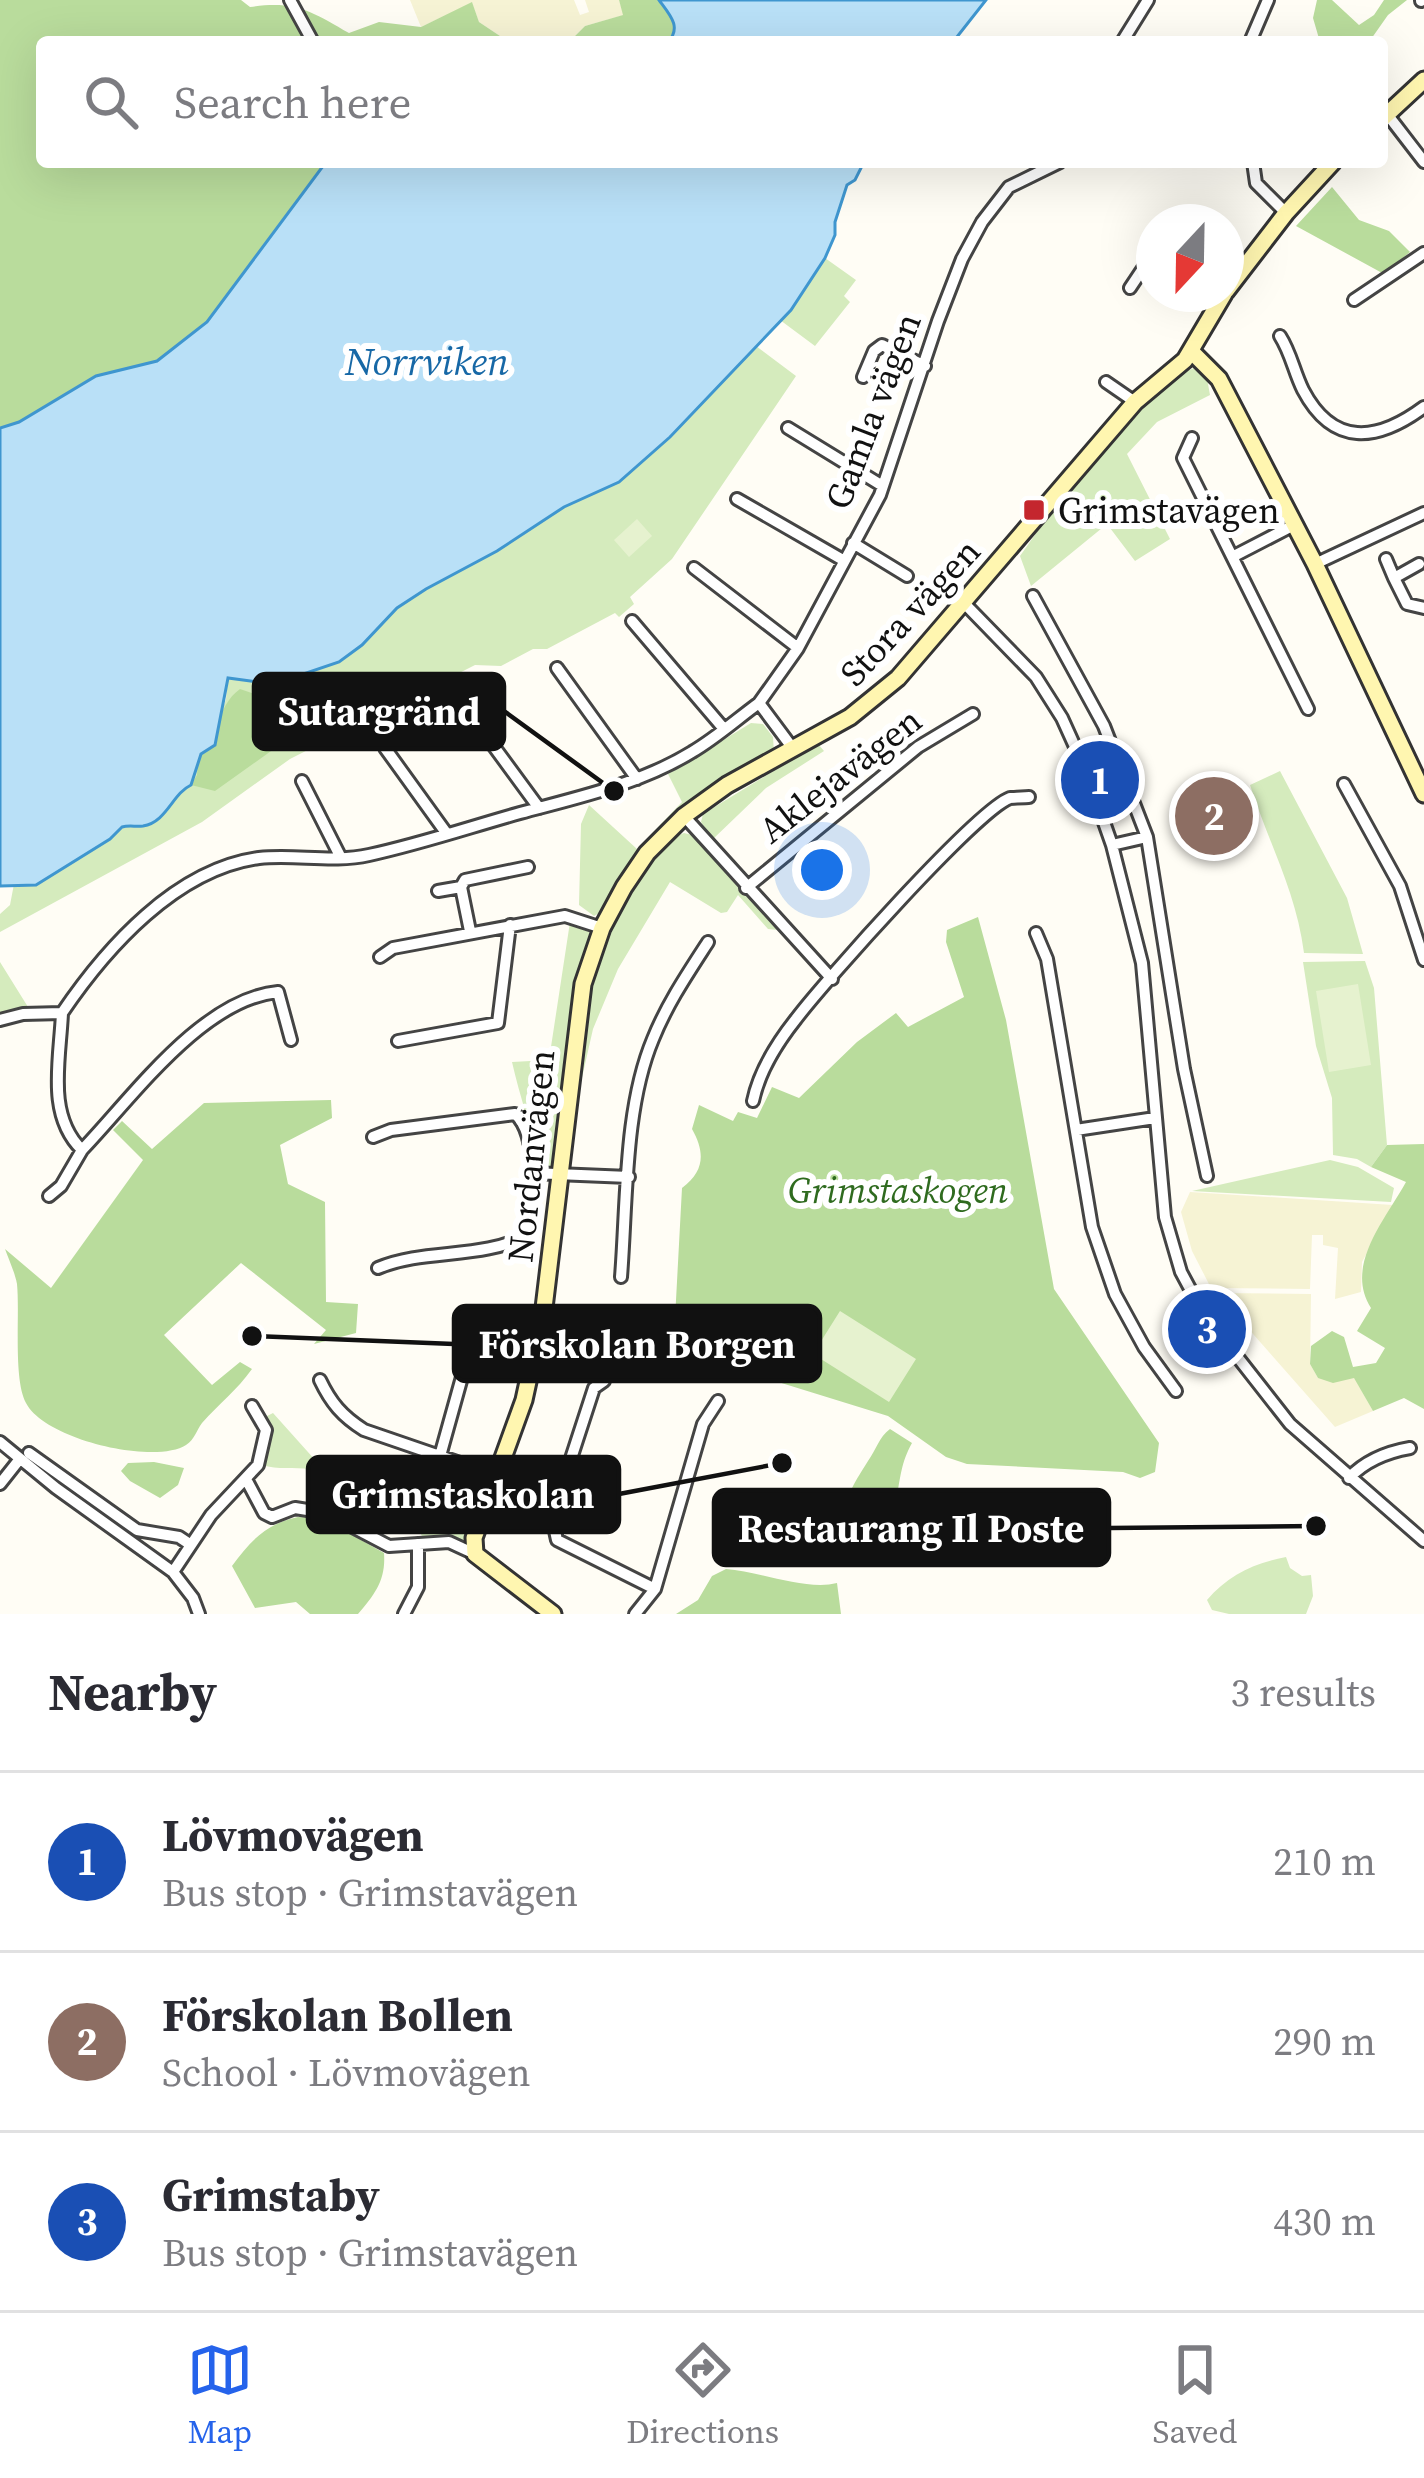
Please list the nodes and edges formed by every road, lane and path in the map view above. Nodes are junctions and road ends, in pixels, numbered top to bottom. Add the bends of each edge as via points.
1 (290, 0) edge
2 (1148, 0) edge
3 (1268, 0) edge
4 (311, 36) edge
5 (1126, 36) edge
6 (1253, 36) edge
7 (1424, 80) edge
8 (1388, 114) edge
9 (1388, 120) edge
10 (1424, 162) edge
11 (1048, 168) edge
12 (1254, 168) edge
13 (1327, 168) edge
14 (1286, 213) junction
15 (1424, 253) edge
16 (1244, 267) edge
17 (1136, 279) edge
18 (1130, 288) dead end
19 (1354, 300) dead end
20 (1214, 312) edge
21 (1280, 336) dead end
22 (1192, 352) junction
23 (925, 366) junction
24 (863, 377) dead end
25 (1106, 382) dead end
26 (1135, 402) junction
27 (1424, 407) edge
28 (788, 428) dead end
29 (1192, 438) dead end
30 (881, 485) junction
31 (737, 499) dead end
32 (1424, 513) edge
33 (1294, 525) junction
34 (854, 543) junction
35 (1234, 556) junction
36 (1385, 559) dead end
37 (843, 560) junction
38 (1315, 564) junction
39 (1419, 564) dead end
40 (694, 568) dead end
41 (908, 576) dead end
42 (1394, 578) junction
43 (1033, 596) dead end
44 (964, 604) junction
45 (1424, 608) edge
46 (632, 621) dead end
47 (798, 648) junction
48 (557, 668) dead end
49 (462, 703) dead end
50 (759, 703) junction
51 (1308, 709) dead end
52 (973, 714) dead end
53 (724, 729) junction
54 (385, 748) dead end
55 (794, 750) junction
56 (637, 779) junction
57 (302, 781) dead end
58 (1345, 784) dead end
59 (1424, 794) edge
60 (1028, 797) dead end
61 (539, 808) junction
62 (684, 816) junction
63 (447, 834) junction
64 (1147, 837) junction
65 (1112, 845) junction
66 (341, 858) junction
67 (528, 867) dead end
68 (460, 887) junction
69 (746, 888) junction
70 (438, 891) dead end
71 (510, 925) junction
72 (602, 928) junction
73 (470, 932) junction
74 (1036, 933) dead end
75 (708, 942) dead end
76 (380, 957) dead end
77 (1424, 959) edge
78 (832, 979) junction
79 (62, 1013) junction
80 (0, 1020) edge
81 (291, 1040) dead end
82 (398, 1041) dead end
83 (753, 1101) dead end
84 (1155, 1118) junction
85 (1076, 1130) junction
86 (374, 1137) dead end
87 (82, 1150) junction
88 (532, 1173) junction
89 (560, 1174) junction
90 (1207, 1176) dead end
91 (629, 1177) junction
92 (49, 1196) dead end
93 (378, 1268) dead end
94 (621, 1277) dead end
95 (462, 1354) dead end
96 (320, 1380) dead end
97 (604, 1382) dead end
98 (1176, 1390) dead end
99 (718, 1401) dead end
100 (252, 1406) dead end
101 (0, 1442) edge
102 (1409, 1448) dead end
103 (440, 1456) junction
104 (24, 1457) junction
105 (498, 1477) junction
106 (1349, 1478) junction
107 (247, 1481) junction
108 (0, 1484) edge
109 (1424, 1541) edge
110 (418, 1544) junction
111 (191, 1545) junction
112 (475, 1554) junction
113 (173, 1572) junction
114 (655, 1589) junction
115 (199, 1614) edge
116 (404, 1614) edge
117 (553, 1614) edge
118 (635, 1614) edge

1 - 4 street
2 - 5 street
3 - 6 street
7 - 8 street
9 - 10 street
11 - 23 street, Gamla vägen via 1009,187 982,222
12 - 14 street via 1256,183
13 - 14 street, Stora vägen
14 - 16 street, Stora vägen
15 - 19 street
17 - 18 street
20 - 22 street, Stora vägen
21 - 27 street via 1325,423 1374,433
22 - 26 street, Stora vägen
22 - 33 street via 1219,379
23 - 24 street via 882,345
23 - 30 street, Gamla vägen
25 - 26 street
26 - 44 street, Stora vägen
28 - 30 street
29 - 35 street via 1183,458
30 - 34 street, Gamla vägen
31 - 37 street
32 - 38 street
33 - 35 street
33 - 38 street
34 - 37 street, Gamla vägen
34 - 41 street
35 - 51 street
36 - 42 street
37 - 47 street, Gamla vägen
38 - 59 street
39 - 42 street
40 - 47 street
42 - 45 street via 1407,604
43 - 64 street via 1104,726
44 - 55 street, Stora vägen via 887,688
44 - 65 street via 1036,677 1062,718
46 - 53 street
47 - 50 street, Gamla vägen
48 - 56 street
49 - 61 street
50 - 53 street
50 - 55 street
52 - 69 street, Aklejavägen via 918,747
53 - 56 street
54 - 63 street
55 - 62 street, Nordanvägen
56 - 61 street
57 - 66 street
58 - 77 street via 1400,886
60 - 78 street via 1010,798 983,818
61 - 63 street
62 - 69 street
62 - 72 street, Nordanvägen via 647,854
63 - 66 street
64 - 65 street
64 - 90 street
65 - 84 street via 1142,962
66 - 79 street via 252,859 191,882 90,972
67 - 68 street
68 - 70 street
68 - 73 street
69 - 78 street
71 - 72 street via 565,916
71 - 73 street
71 - 82 street via 498,1023
72 - 89 street, Nordanvägen via 583,984
73 - 76 street
74 - 85 street
75 - 91 street via 652,1041 637,1092
78 - 83 street via 773,1052
79 - 80 street
79 - 87 street via 60,1117
81 - 87 street via 278,992 232,1006 199,1029
84 - 85 street
84 - 106 street via 1165,1217 1203,1313 1290,1424
85 - 98 street via 1091,1227 1115,1294
86 - 88 street via 514,1114 523,1120
87 - 92 street
88 - 89 street
88 - 93 street via 528,1235
89 - 91 street
89 - 105 street, Nordanvägen via 544,1308
91 - 94 street
95 - 103 street
96 - 103 street via 346,1419
97 - 114 street via 594,1388 553,1529 557,1540
99 - 114 street via 703,1424
100 - 107 street via 266,1430 265,1447
101 - 104 street
102 - 106 street
103 - 105 street
104 - 108 street
104 - 111 street via 137,1530
104 - 113 street
105 - 112 street, Nordanvägen
106 - 109 street
107 - 110 street via 272,1517 295,1508 326,1513 377,1543
107 - 111 street
110 - 112 street via 449,1542
110 - 116 street via 418,1587
111 - 113 street
112 - 117 street
113 - 115 street
114 - 118 street

